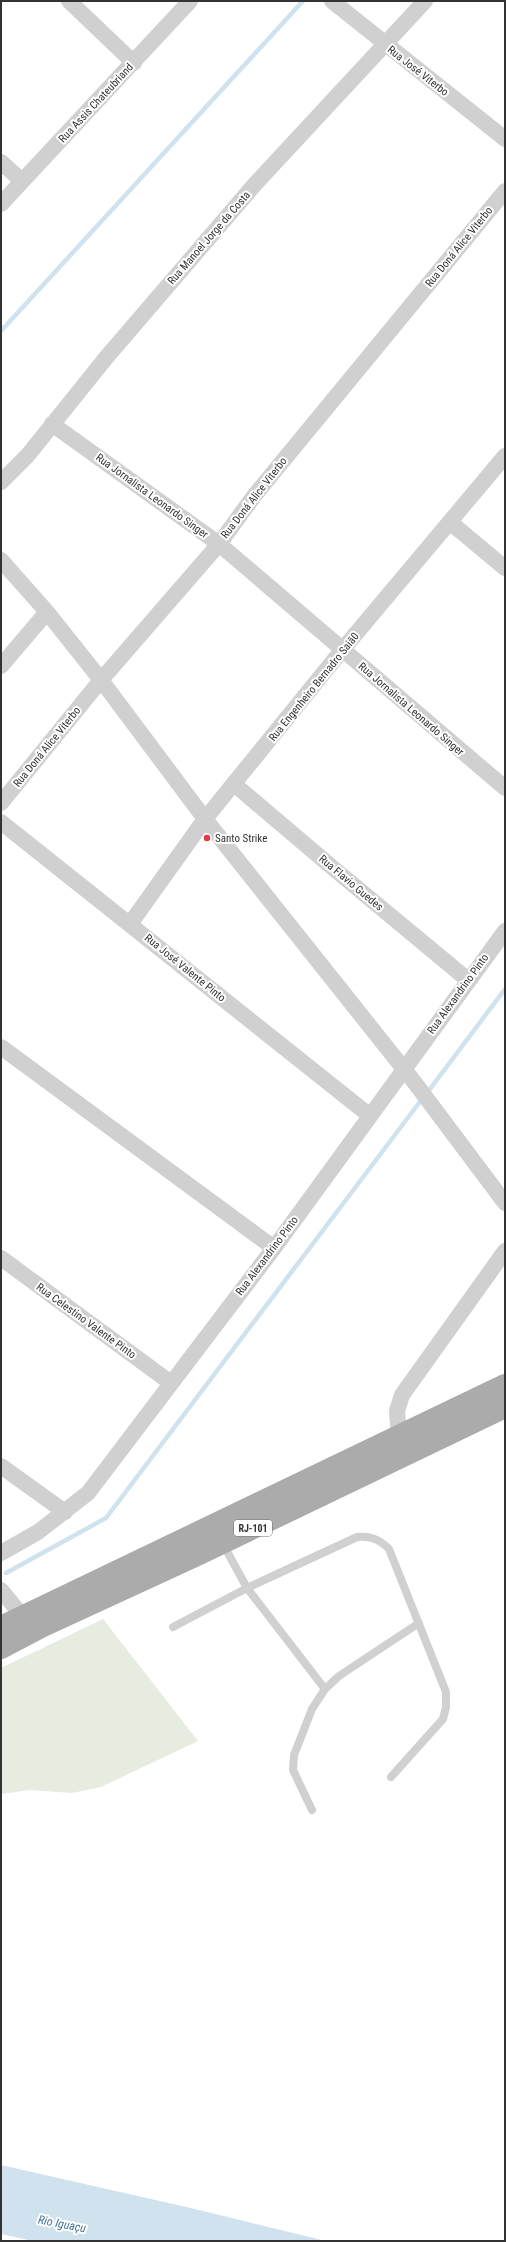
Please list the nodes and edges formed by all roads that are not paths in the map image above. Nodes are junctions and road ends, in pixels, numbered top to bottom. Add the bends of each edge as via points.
1 (69, 1) edge
2 (190, 1) edge
3 (332, 1) edge
4 (425, 1) edge
5 (386, 45) junction
6 (134, 63) junction
7 (505, 139) edge
8 (1, 162) edge
9 (22, 181) junction
10 (505, 191) edge
11 (1, 204) edge
12 (52, 424) junction
13 (505, 456) edge
14 (1, 482) edge
15 (450, 523) junction
16 (219, 544) junction
17 (2, 562) edge
18 (505, 568) edge
19 (47, 612) junction
20 (343, 650) junction
21 (1, 666) edge
22 (101, 680) junction
23 (234, 784) junction
24 (505, 788) edge
25 (1, 803) edge
26 (205, 819) junction
27 (1, 822) edge
28 (130, 924) junction
29 (505, 931) edge
30 (468, 980) junction
31 (1, 1047) edge
32 (403, 1068) junction
33 (370, 1115) junction
34 (505, 1203) edge
35 (274, 1248) junction
36 (505, 1251) edge
37 (1, 1258) edge
38 (171, 1383) junction
39 (505, 1385) edge
40 (505, 1407) edge
41 (399, 1436) junction
42 (1, 1466) edge
43 (65, 1512) junction
44 (223, 1543) junction
45 (1, 1553) edge
46 (247, 1588) junction
47 (1, 1590) edge
48 (23, 1617) junction
49 (419, 1622) junction
50 (1, 1627) edge
51 (173, 1627) dead end
52 (1, 1648) edge
53 (325, 1689) junction
54 (391, 1777) dead end
55 (312, 1810) dead end

1 - 6 street
2 - 6 street, Rua Assis Chateubriand
3 - 5 street, Rua José Viterbo
4 - 5 street, Rua Manoel Jorge da Costa
5 - 7 street, Rua José Viterbo
5 - 12 street, Rua Manoel Jorge da Costa via 256,183
6 - 9 street, Rua Assis Chateubriand
8 - 9 street
9 - 11 street, Rua Assis Chateubriand
10 - 16 street, Rua Doná Alice Viterbo via 254,496
12 - 14 street, Rua Manoel Jorge da Costa
12 - 16 street, Rua Jornalista Leonardo Singer
13 - 15 street, Rua Engenheiro Bernadro Saiā0
15 - 18 street
15 - 20 street, Rua Engenheiro Bernadro Saiā0
16 - 20 street, Rua Jornalista Leonardo Singer
16 - 22 street, Rua Doná Alice Viterbo
17 - 19 street
19 - 21 street
19 - 22 street
20 - 23 street, Rua Engenheiro Bernadro Saiā0
20 - 24 street, Rua Jornalista Leonardo Singer
22 - 25 street, Rua Doná Alice Viterbo
22 - 26 street
23 - 26 street, Rua Engenheiro Bernadro Saiā0
23 - 30 street, Rua Flavio Guedes
26 - 28 street, Rua Engenheiro Bernadro Saiā0
26 - 32 street
27 - 28 street, Rua José Valente Pinto
28 - 33 street, Rua José Valente Pinto
29 - 30 street, Rua Alexandrino Pinto
30 - 32 street, Rua Alexandrino Pinto
31 - 35 street
32 - 33 street, Rua Alexandrino Pinto
32 - 34 street
33 - 35 street, Rua Alexandrino Pinto
35 - 38 street, Rua Alexandrino Pinto
36 - 41 street via 402,1395 397,1411
37 - 38 street, Rua Celestino Valente Pinto
38 - 43 street, Rua Alexandrino Pinto via 88,1493
39 - 41 main road, RJ-101
40 - 44 main road, RJ-101
41 - 48 main road, RJ-101
42 - 43 street
43 - 45 street, Rua Alexandrino Pinto via 38,1532
44 - 46 lane
44 - 52 main road, RJ-101 via 42,1626
46 - 49 lane via 357,1536 370,1536 389,1549
46 - 51 lane
46 - 53 lane
47 - 48 street
48 - 50 main road, RJ-101
49 - 53 lane via 339,1676
49 - 54 lane via 446,1692 446,1707 443,1719
53 - 55 lane via 312,1709 294,1755 293,1770

